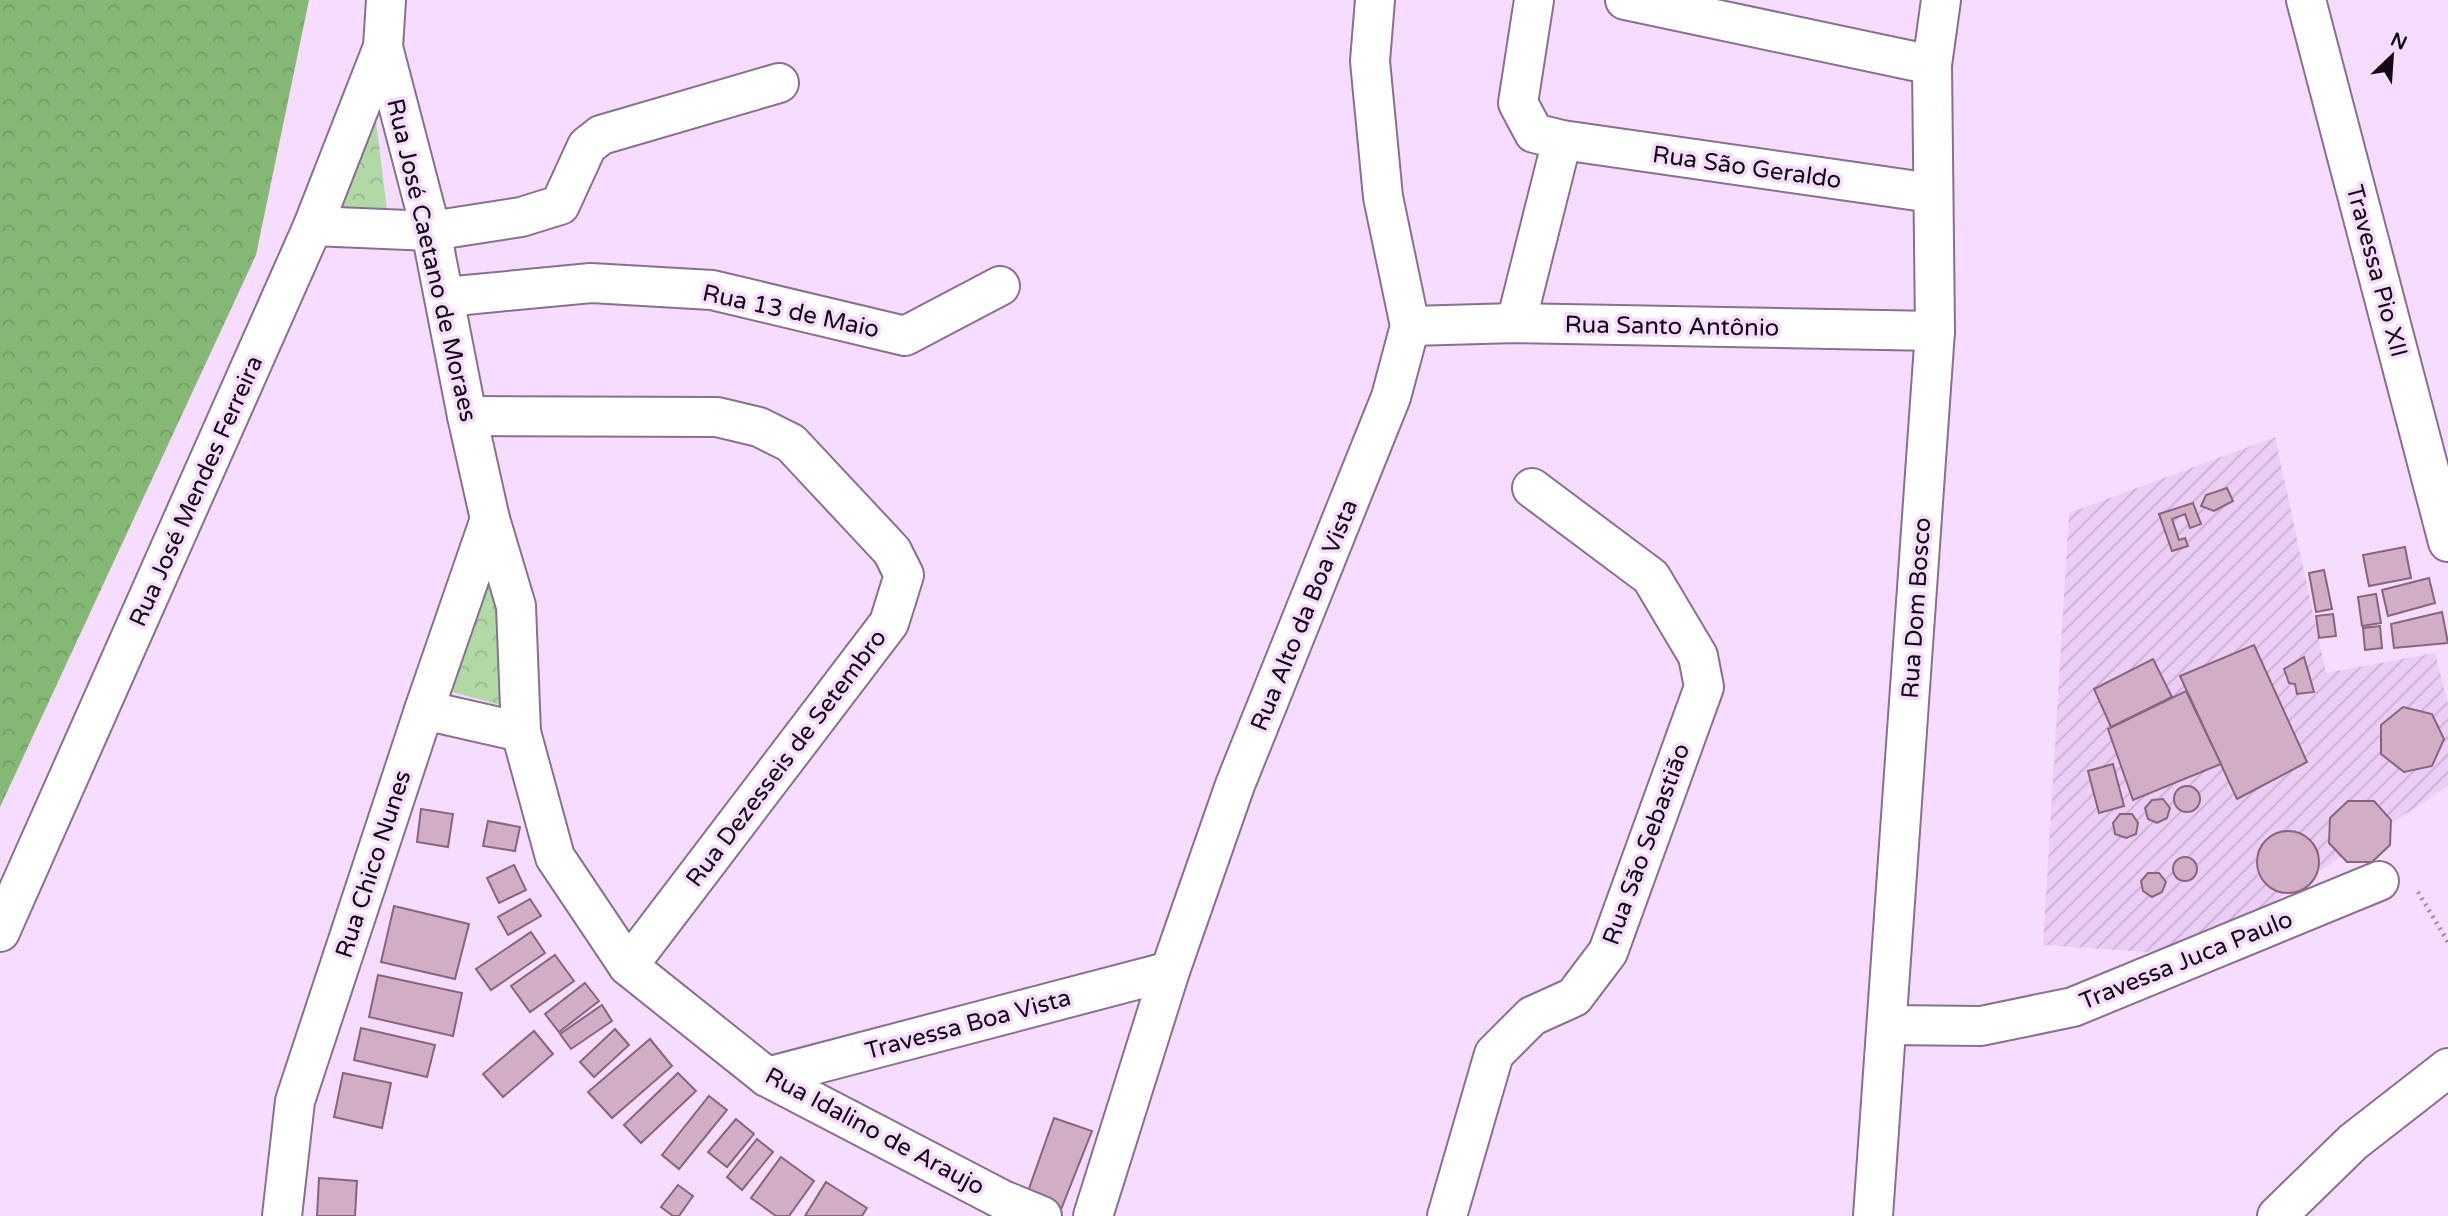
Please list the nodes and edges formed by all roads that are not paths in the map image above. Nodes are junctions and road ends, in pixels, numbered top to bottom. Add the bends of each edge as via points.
1 (386, 0) edge
2 (1375, 0) edge
3 (1534, 0) edge
4 (1625, 0) edge
5 (1941, 0) edge
6 (2306, 0) edge
7 (1679, 5) edge
8 (383, 47) junction
9 (1932, 65) junction
10 (779, 83) dead end
11 (1562, 140) junction
12 (1932, 193) junction
13 (313, 226) junction
14 (431, 231) junction
15 (1000, 286) dead end
16 (445, 297) junction
17 (1516, 323) junction
18 (1410, 326) junction
19 (1935, 331) junction
20 (467, 416) junction
21 (1532, 488) dead end
22 (490, 519) junction
23 (2448, 542) edge
24 (424, 710) junction
25 (521, 732) junction
26 (2379, 881) road end
27 (0, 932) edge
28 (628, 966) junction
29 (1170, 971) junction
30 (1887, 1026) junction
31 (2448, 1068) edge
32 (767, 1077) junction
33 (282, 1216) edge
34 (1042, 1216) edge
35 (1093, 1216) edge
36 (1447, 1216) edge
37 (1873, 1216) edge
38 (2277, 1216) edge

1 - 8 street, Rua José Caetano de Moraes
2 - 18 street, Rua Alto da Boa Vista via 1370,61 1383,197
3 - 11 street, Rua São Geraldo via 1518,103 1534,133
4 - 7 street
5 - 9 street, Rua Dom Bosco
6 - 23 street, Travessa Pio XII
7 - 9 street
8 - 13 street, Rua José Mendes Ferreira
8 - 14 street, Rua José Caetano de Moraes
9 - 12 street, Rua Dom Bosco
10 - 14 street via 601,135 587,146 560,205 521,217
11 - 12 street, Rua São Geraldo
11 - 17 street
12 - 19 street, Rua Dom Bosco
13 - 14 street
13 - 27 street, Rua José Mendes Ferreira
14 - 16 street, Rua José Caetano de Moraes
15 - 16 street, Rua 13 de Maio via 905,336 712,290 591,283
16 - 20 street, Rua José Caetano de Moraes
17 - 18 street, Rua Santo Antônio
17 - 19 street, Rua Santo Antônio
18 - 29 street, Rua Alto da Boa Vista via 1391,397 1235,785
19 - 30 street, Rua Dom Bosco
20 - 22 street, Rua José Caetano de Moraes
20 - 28 street, Rua Dezesseis de Setembro via 717,417 759,426 791,443 892,551 904,576 889,622
21 - 36 street, Rua São Sebastião via 1651,577 1698,656 1704,687 1608,952 1574,997 1532,1016 1494,1054
22 - 24 street, Rua Chico Nunes
22 - 25 street, Rua Idalino de Araujo via 516,606
24 - 25 street
24 - 33 street, Rua Chico Nunes via 295,1101
25 - 28 street, Rua Idalino de Araujo via 555,858
26 - 30 street, Travessa Juca Paulo via 2073,1007 1981,1026
28 - 32 street, Rua Idalino de Araujo
29 - 32 street, Travessa Boa Vista
29 - 35 street, Rua Alto da Boa Vista
30 - 37 street, Rua Dom Bosco
31 - 38 street via 2353,1142
32 - 34 street, Rua Idalino de Araujo

